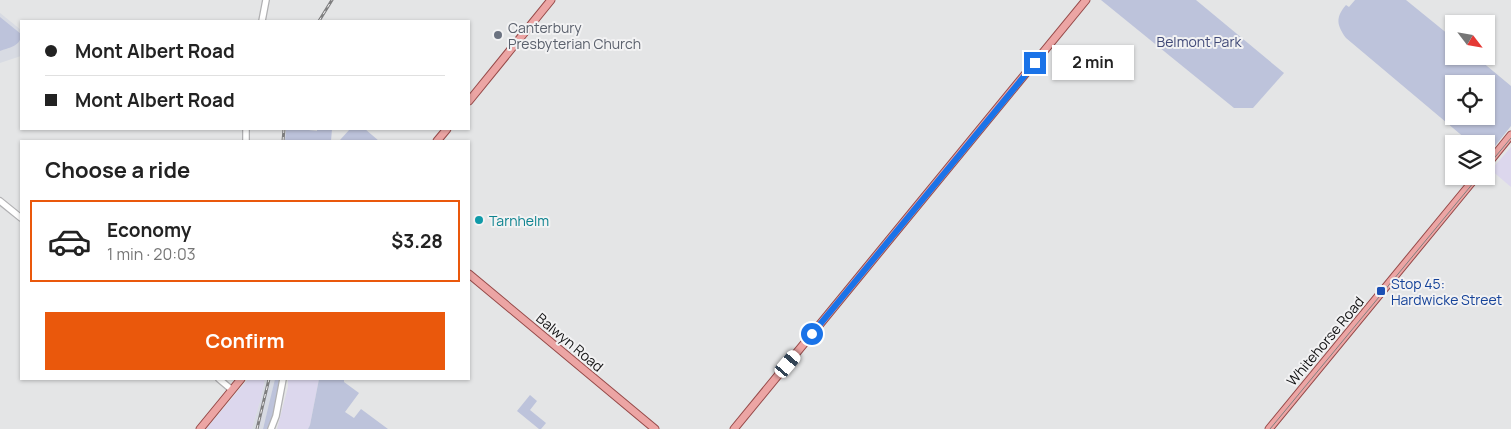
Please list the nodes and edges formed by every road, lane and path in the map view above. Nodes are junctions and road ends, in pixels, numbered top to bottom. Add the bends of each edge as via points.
1 (266, 0) edge
2 (551, 0) edge
3 (1086, 0) edge
4 (262, 20) edge
5 (470, 100) edge
6 (446, 130) edge
7 (1511, 135) edge
8 (438, 140) edge
9 (1495, 155) edge
10 (1471, 185) edge
11 (0, 201) edge
12 (20, 217) edge
13 (470, 275) edge
14 (220, 380) edge
15 (240, 380) edge
16 (283, 380) edge
17 (232, 390) junction
18 (200, 429) edge
19 (271, 429) edge
20 (655, 429) edge
21 (734, 429) edge
22 (1269, 429) edge

1 - 4 street
2 - 5 main road
3 - 21 main road
6 - 8 main road
7 - 9 main road
10 - 22 main road, Whitehorse Road
11 - 12 street
13 - 20 main road, Balwyn Road
14 - 17 street
15 - 17 main road
16 - 19 street
17 - 18 main road

